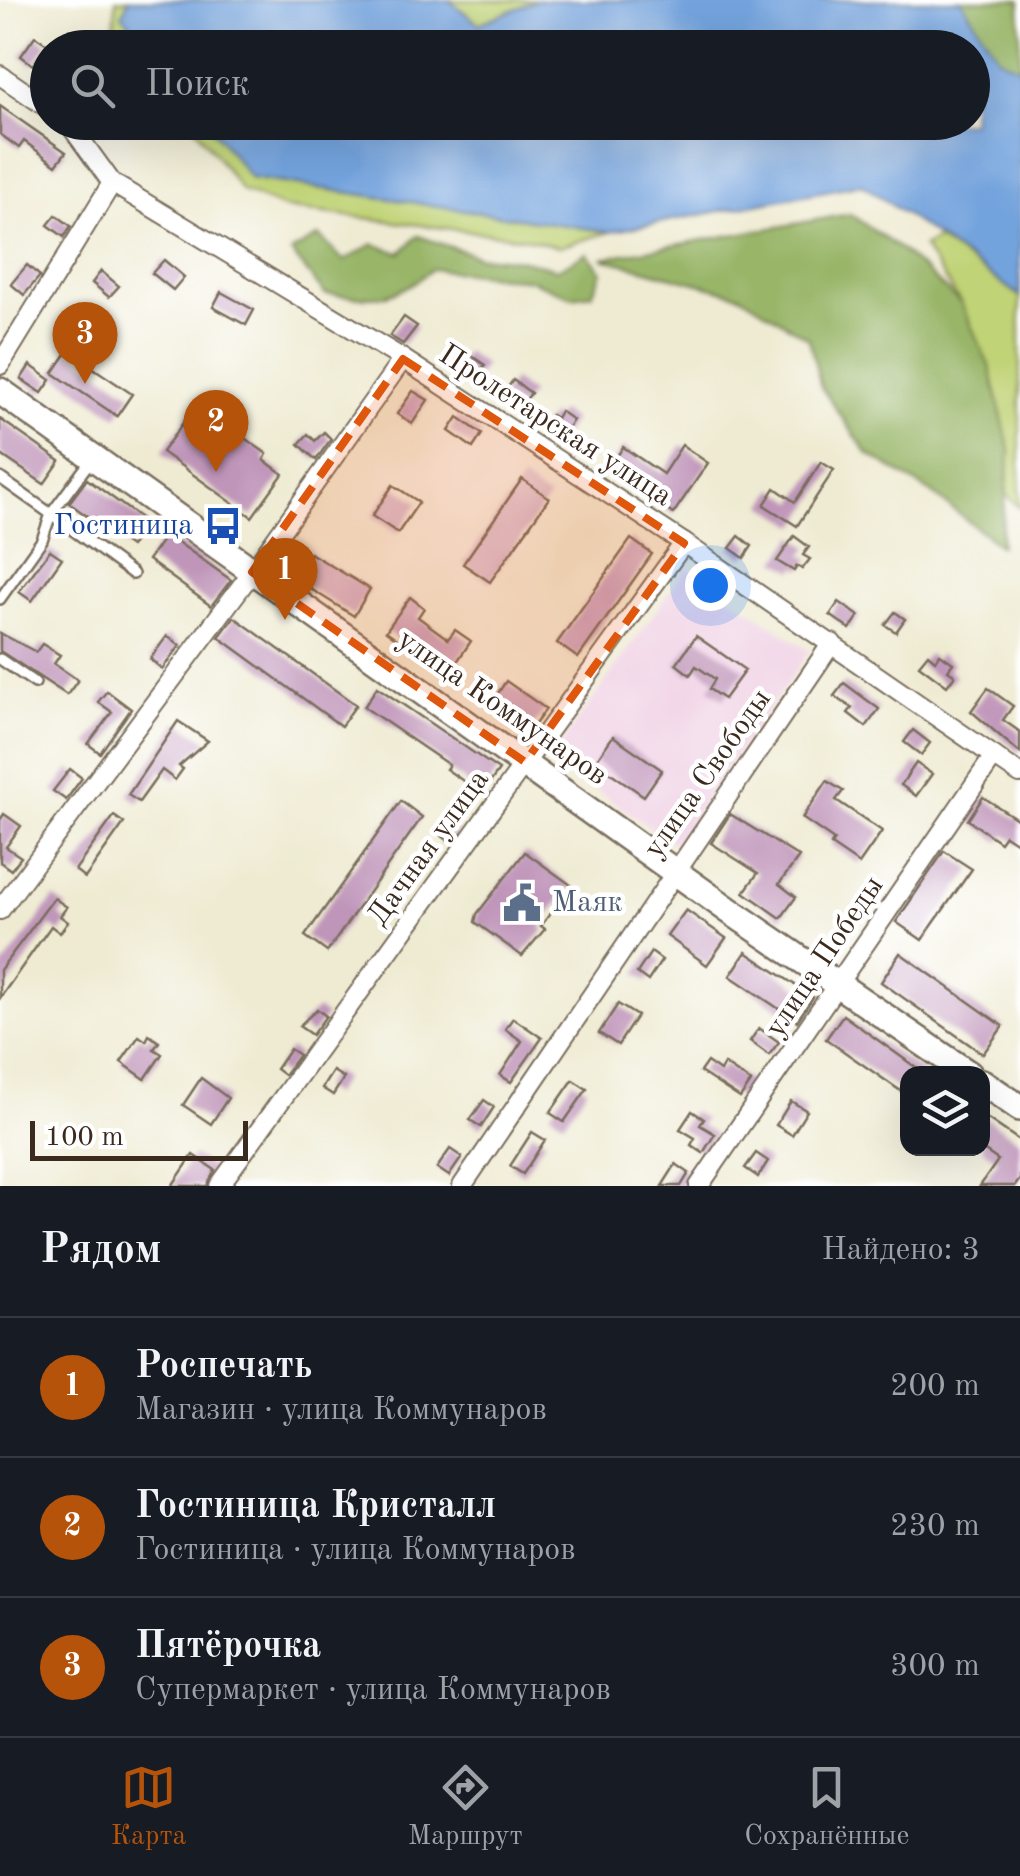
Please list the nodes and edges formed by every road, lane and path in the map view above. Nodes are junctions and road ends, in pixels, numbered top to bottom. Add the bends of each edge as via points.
1 (0, 75) edge
2 (30, 96) edge
3 (81, 140) edge
4 (112, 183) junction
5 (403, 359) junction
6 (0, 365) edge
7 (0, 391) edge
8 (90, 460) junction
9 (0, 478) edge
10 (50, 514) junction
11 (684, 543) junction
12 (252, 572) junction
13 (133, 574) dead end
14 (0, 598) edge
15 (832, 644) junction
16 (0, 659) edge
17 (35, 684) dead end
18 (994, 756) junction
19 (525, 762) junction
20 (1020, 774) edge
21 (674, 870) junction
22 (0, 910) edge
23 (840, 985) junction
24 (958, 1066) edge
25 (990, 1087) edge
26 (1020, 1108) edge
27 (218, 1186) edge
28 (462, 1186) edge
29 (699, 1186) edge

1 - 2 street
3 - 4 street, Пролетарская улица
4 - 5 street, Пролетарская улица
4 - 6 street
5 - 11 street, Пролетарская улица
5 - 12 street
7 - 8 main road, улица Коммунаров
8 - 10 lane
8 - 12 main road, улица Коммунаров
9 - 10 lane
10 - 13 lane
10 - 14 lane via 42,540
11 - 15 street, Пролетарская улица
11 - 19 street, Дачная улица
12 - 19 main road, улица Коммунаров
12 - 22 street
15 - 18 street, Пролетарская улица
15 - 21 street, улица Свободы
16 - 17 lane
18 - 20 street, Пролетарская улица
18 - 23 street, улица Победы
19 - 21 main road, улица Коммунаров
19 - 27 street, Дачная улица
21 - 23 main road, улица Коммунаров
21 - 28 street, улица Свободы
23 - 24 main road, улица Коммунаров
23 - 29 street, улица Победы
25 - 26 main road

